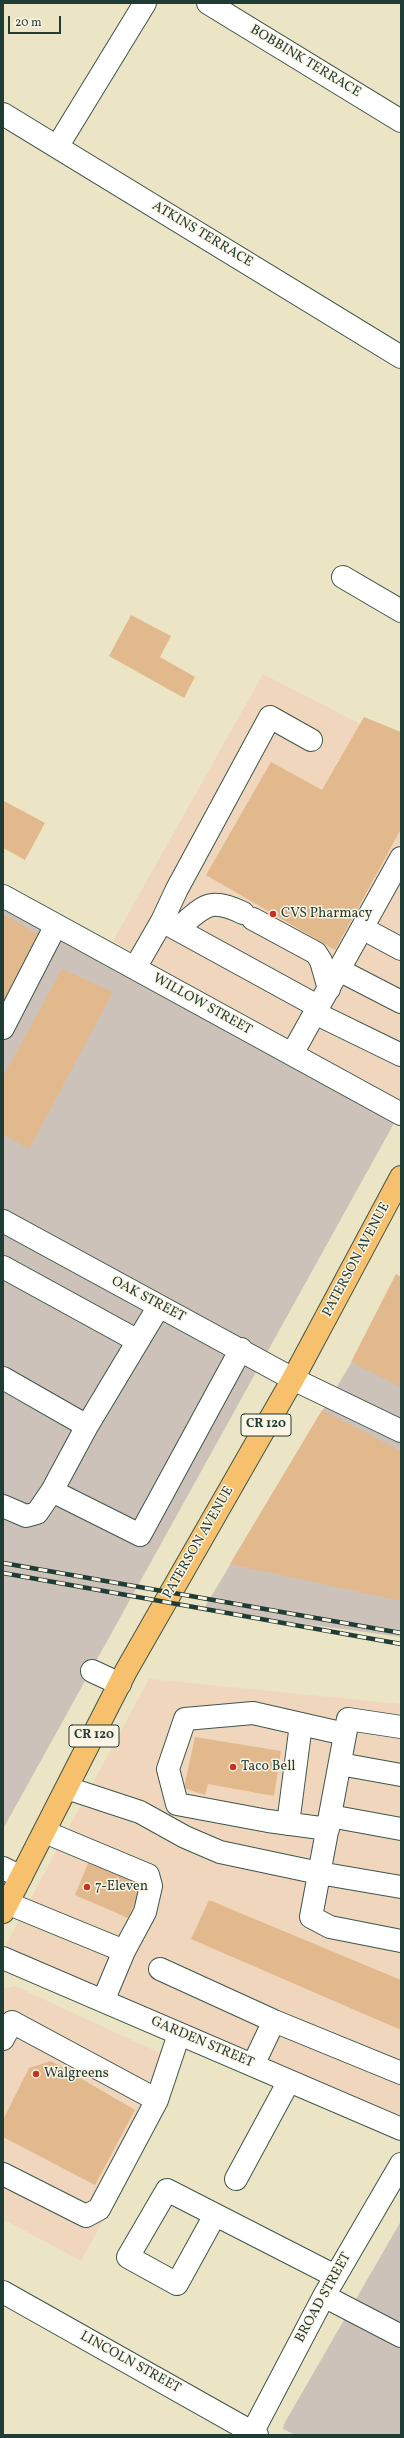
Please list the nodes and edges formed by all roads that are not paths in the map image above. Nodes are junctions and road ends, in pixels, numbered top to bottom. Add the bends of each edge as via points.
1 (145, 3) edge
2 (208, 3) edge
3 (3, 114) edge
4 (401, 121) edge
5 (57, 147) junction
6 (401, 356) edge
7 (343, 577) dead end
8 (401, 611) edge
9 (311, 740) dead end
10 (401, 858) edge
11 (395, 883) edge
12 (3, 896) edge
13 (56, 925) junction
14 (169, 925) junction
15 (362, 928) junction
16 (401, 949) edge
17 (135, 968) junction
18 (339, 970) junction
19 (401, 1002) edge
20 (321, 1003) junction
21 (3, 1028) edge
22 (292, 1054) junction
23 (401, 1055) edge
24 (401, 1114) edge
25 (401, 1177) edge
26 (3, 1220) edge
27 (3, 1267) edge
28 (159, 1306) junction
29 (138, 1341) junction
30 (241, 1350) junction
31 (3, 1378) edge
32 (293, 1379) junction
33 (87, 1426) junction
34 (401, 1431) edge
35 (52, 1491) junction
36 (3, 1506) edge
37 (92, 1671) dead end
38 (120, 1684) junction
39 (301, 1724) junction
40 (401, 1727) edge
41 (345, 1734) junction
42 (340, 1764) junction
43 (401, 1775) edge
44 (67, 1788) junction
45 (329, 1822) junction
46 (288, 1824) junction
47 (401, 1829) edge
48 (44, 1832) junction
49 (12, 1873) edge
50 (319, 1873) junction
51 (401, 1887) edge
52 (5, 1907) edge
53 (401, 1941) edge
54 (124, 1951) junction
55 (3, 1958) edge
56 (160, 1969) dead end
57 (102, 2001) junction
58 (274, 2021) junction
59 (180, 2034) junction
60 (3, 2039) edge
61 (253, 2065) junction
62 (401, 2073) edge
63 (289, 2081) junction
64 (157, 2100) junction
65 (401, 2129) edge
66 (401, 2164) edge
67 (3, 2174) edge
68 (236, 2179) dead end
69 (215, 2215) dead end
70 (335, 2276) junction
71 (3, 2292) edge
72 (324, 2296) junction
73 (401, 2336) edge
74 (254, 2434) edge

1 - 5 street
2 - 4 street, BOBBINK TERRACE
3 - 5 street, ATKINS TERRACE
5 - 6 street, ATKINS TERRACE
7 - 8 street
9 - 14 street via 270,717 177,890
10 - 11 street
11 - 15 street
12 - 13 street, WILLOW STREET
13 - 17 street, WILLOW STREET
13 - 21 street
14 - 17 street
14 - 20 street
14 - 20 street via 215,904 225,905 248,916 316,953 321,961
15 - 16 street
15 - 18 street
17 - 22 street, WILLOW STREET
18 - 19 street
18 - 20 street
20 - 22 street
20 - 23 street
22 - 24 street, WILLOW STREET
25 - 32 main road, PATERSON AVENUE / CR 120
26 - 28 street, OAK STREET
27 - 29 street
28 - 29 street
28 - 30 street, OAK STREET
29 - 33 street
30 - 32 street, OAK STREET
30 - 35 street via 140,1535
31 - 33 street
32 - 34 street, OAK STREET
32 - 38 main road, PATERSON AVENUE / CR 120
33 - 35 street
35 - 36 street via 37,1512 26,1516
37 - 38 street
38 - 44 main road, PATERSON AVENUE / CR 120
39 - 41 street
39 - 46 street
39 - 46 street via 253,1713 185,1719 168,1769 177,1804
40 - 41 street via 348,1719
41 - 42 street
42 - 43 street
42 - 45 street
44 - 48 main road, PATERSON AVENUE / CR 120
44 - 50 street via 140,1812 185,1837 220,1852
45 - 46 street
45 - 47 street
45 - 50 street
48 - 49 main road, PATERSON AVENUE / CR 120
48 - 54 street via 148,1875 151,1886 145,1912
49 - 52 main road, PATERSON AVENUE / CR 120
50 - 51 street
50 - 53 street via 311,1917 330,1927
52 - 54 street
54 - 57 street
55 - 57 street, GARDEN STREET
56 - 58 street
57 - 59 street, GARDEN STREET
58 - 61 street
58 - 62 street
59 - 61 street, GARDEN STREET
59 - 64 street
60 - 64 street via 12,2022
61 - 63 street, GARDEN STREET
63 - 65 street, GARDEN STREET
63 - 68 street
64 - 67 street via 99,2209 86,2216
66 - 70 street, BROAD STREET
69 - 70 street
70 - 72 street, BROAD STREET
71 - 74 street, LINCOLN STREET
72 - 73 street
72 - 74 street, BROAD STREET

